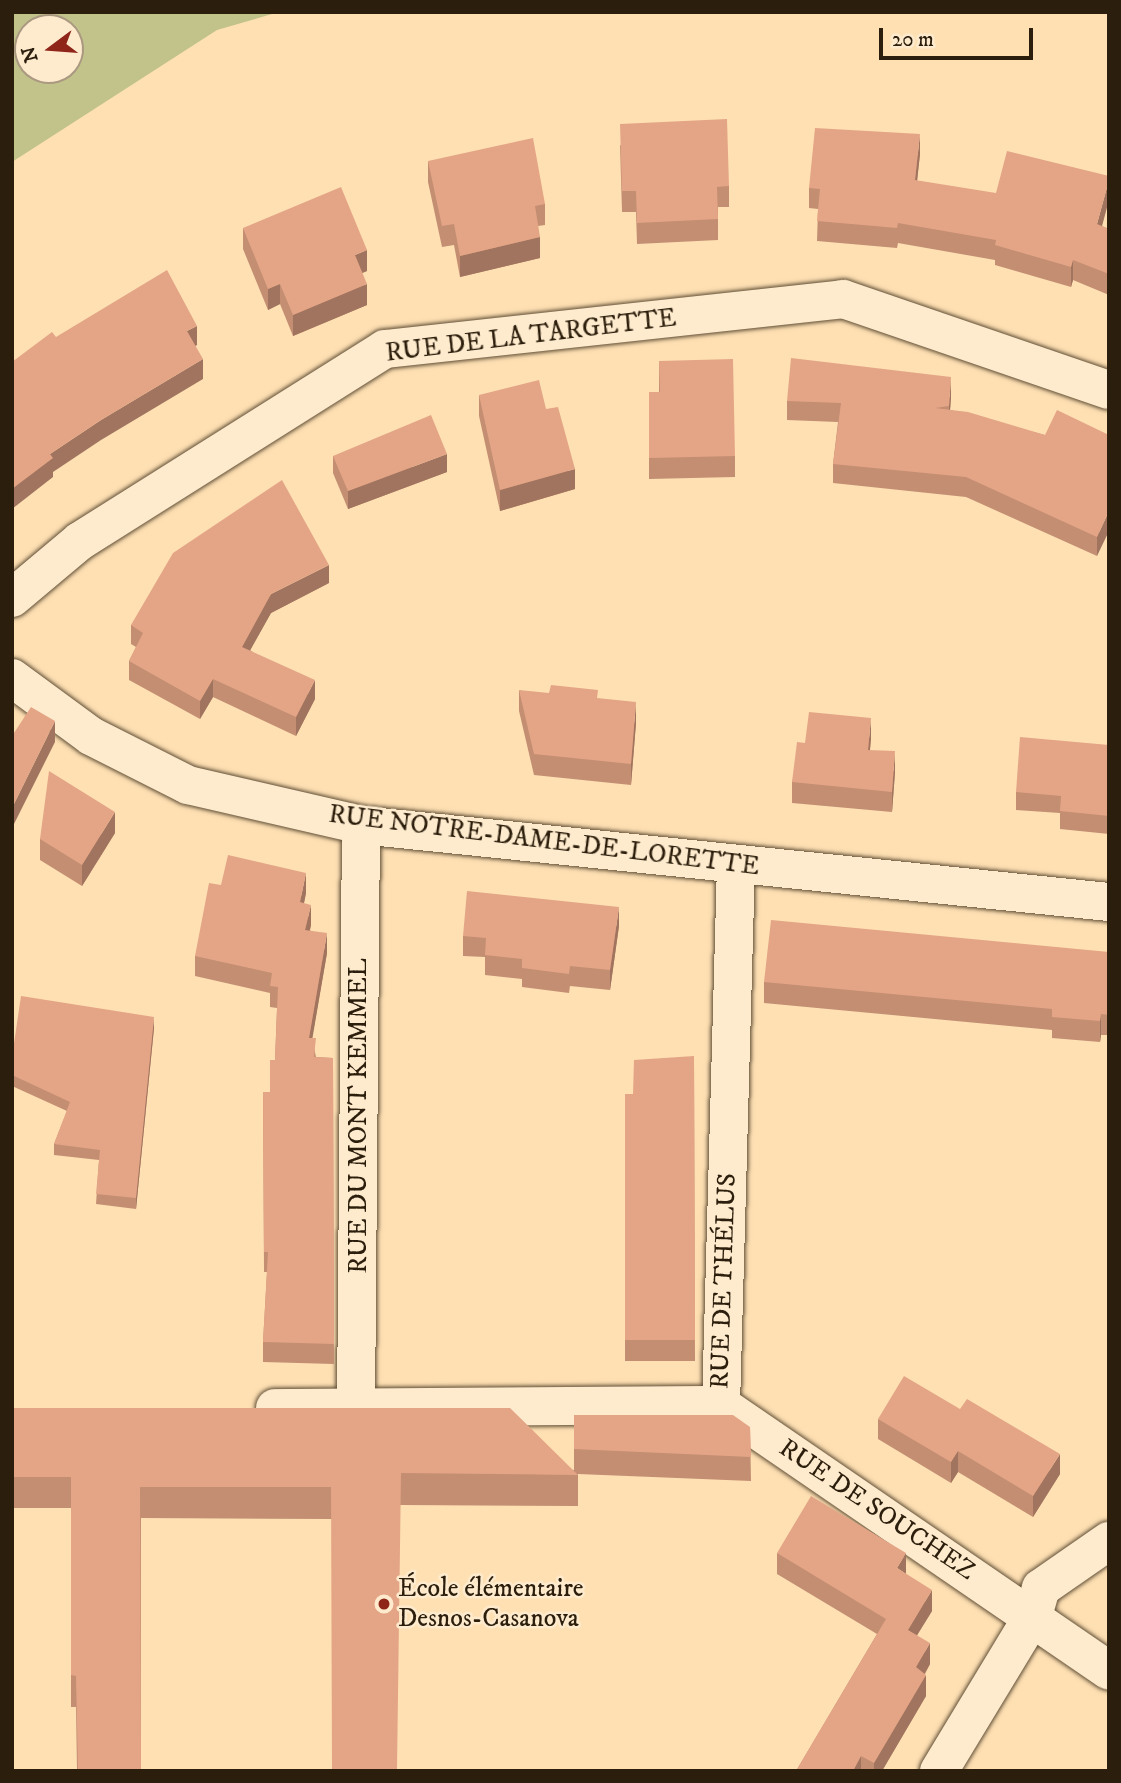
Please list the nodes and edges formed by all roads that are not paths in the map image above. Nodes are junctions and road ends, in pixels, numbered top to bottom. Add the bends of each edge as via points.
1 (1109, 390) edge
2 (12, 598) edge
3 (12, 678) edge
4 (361, 825) junction
5 (736, 864) junction
6 (1109, 902) edge
7 (721, 1405) junction
8 (356, 1408) junction
9 (244, 1409) edge
10 (1109, 1541) edge
11 (1032, 1616) junction
12 (1109, 1671) edge
13 (939, 1771) edge

1 - 2 street, RUE DE LA TARGETTE via 843,299 384,349 80,541
3 - 4 street, RUE NOTRE-DAME-DE-LORETTE via 91,736 188,785
4 - 5 street, RUE NOTRE-DAME-DE-LORETTE
4 - 8 street, RUE DU MONT KEMMEL
5 - 6 street, RUE NOTRE-DAME-DE-LORETTE
5 - 7 street, RUE DE THÉLUS
7 - 8 street, RUE DE THÉLUS
7 - 11 street, RUE DE SOUCHEZ
8 - 9 street, RUE DE THÉLUS
10 - 11 street via 1041,1588
11 - 12 street, RUE DE SOUCHEZ
11 - 13 street

